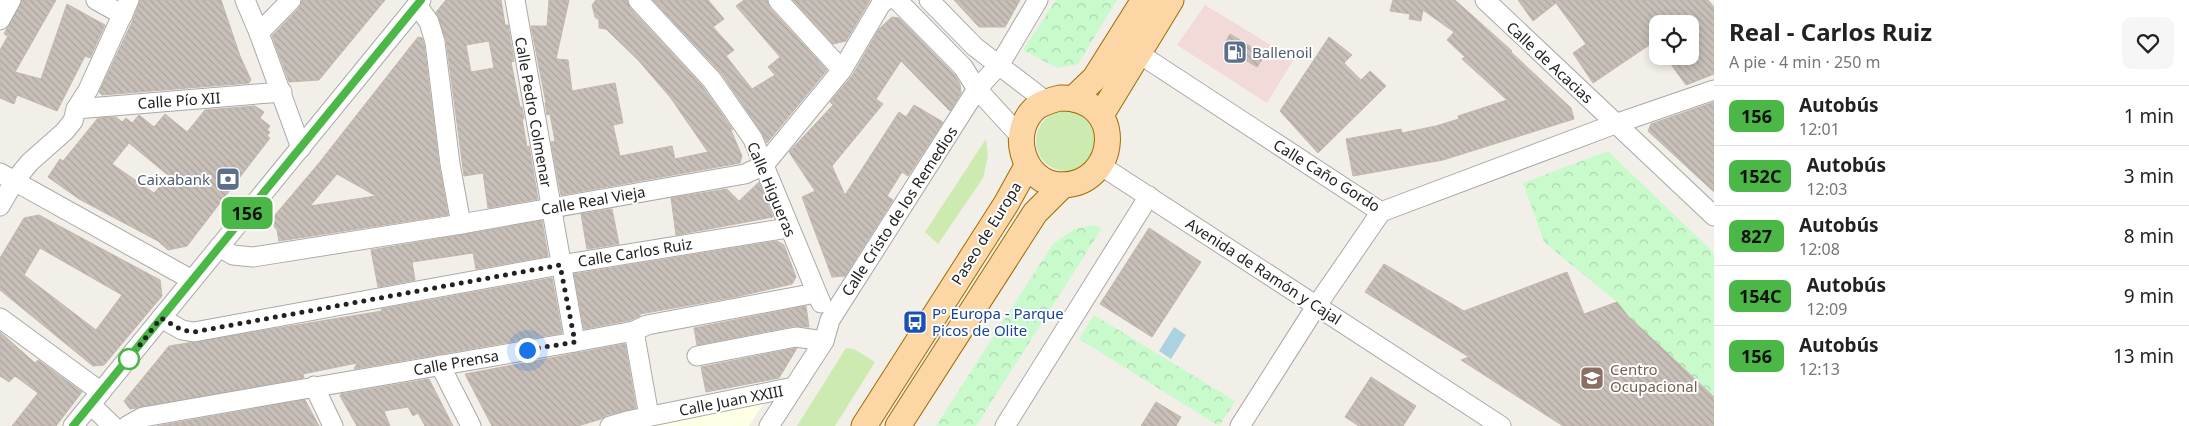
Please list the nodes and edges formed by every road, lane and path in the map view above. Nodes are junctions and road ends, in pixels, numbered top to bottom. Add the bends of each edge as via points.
1 (11, 0) edge
2 (96, 0) edge
3 (245, 0) edge
4 (291, 0) edge
5 (515, 0) edge
6 (638, 0) edge
7 (778, 0) edge
8 (886, 0) edge
9 (897, 0) edge
10 (929, 0) edge
11 (1038, 0) edge
12 (1144, 0) edge
13 (1171, 0) edge
14 (1485, 0) edge
15 (419, 2) edge
16 (126, 7) edge
17 (0, 20) edge
18 (260, 33) junction
19 (1138, 53) junction
20 (1000, 64) junction
21 (842, 70) junction
22 (977, 89) junction
23 (1714, 90) edge
24 (282, 92) junction
25 (1074, 98) junction
26 (1046, 102) junction
27 (76, 109) junction
28 (1101, 115) junction
29 (1615, 124) junction
30 (1021, 136) junction
31 (301, 148) junction
32 (764, 165) junction
33 (1100, 165) junction
34 (1027, 166) junction
35 (8, 177) edge
36 (1063, 185) junction
37 (1149, 196) junction
38 (0, 206) edge
39 (550, 208) junction
40 (1381, 212) junction
41 (1714, 216) edge
42 (461, 224) junction
43 (788, 228) junction
44 (219, 248) junction
45 (560, 265) junction
46 (192, 280) junction
47 (816, 293) junction
48 (1318, 305) junction
49 (0, 318) edge
50 (161, 318) junction
51 (830, 320) junction
52 (634, 331) junction
53 (824, 341) junction
54 (575, 342) junction
55 (697, 356) dead end
56 (440, 365) junction
57 (314, 386) junction
58 (794, 387) junction
59 (96, 399) junction
60 (649, 416) junction
61 (73, 426) edge
62 (114, 426) edge
63 (127, 426) edge
64 (334, 426) edge
65 (472, 426) edge
66 (610, 426) edge
67 (769, 426) edge
68 (864, 426) edge
69 (898, 426) edge
70 (1005, 426) edge
71 (1240, 426) edge
72 (1501, 426) edge

1 - 17 street
2 - 16 street
3 - 18 street
4 - 18 street
5 - 39 street, Calle Pedro Colmenar
6 - 32 street, Calle Higueras via 712,80 753,139
7 - 21 street
8 - 21 street, Calle Real Vieja
9 - 22 street via 963,67
10 - 20 street via 974,47
11 - 20 street, Calle Cristo de los Remedios
12 - 25 main road via 1095,78
13 - 19 main road
14 - 29 street, Calle de Acacias
15 - 31 street
15 - 42 street via 434,42
16 - 27 street
18 - 24 street
19 - 28 main road
19 - 40 street, Calle Caño Gordo
20 - 22 street, Calle Cristo de los Remedios
20 - 26 street
21 - 32 street, Calle Real Vieja
22 - 30 street
22 - 51 street, Calle Cristo de los Remedios
23 - 29 street, Calle Caño Gordo
24 - 27 street, Calle Pío XII
24 - 31 street
25 - 26 main road
25 - 28 main road via 1090,104
26 - 30 main road via 1030,115
27 - 35 street via 64,132
28 - 33 main road via 1108,143
29 - 40 street, Calle Caño Gordo
29 - 41 street, Calle de Acacias
30 - 34 main road
31 - 44 street
32 - 39 street, Calle Real Vieja via 746,174
32 - 43 street, Calle Higueras
33 - 36 main road via 1089,177
33 - 37 street, Avenida de Ramón y Cajal
34 - 36 main road via 1039,179
34 - 68 main road, Paseo de Europa
35 - 38 street
35 - 46 street
36 - 69 main road, Paseo de Europa via 1035,213
37 - 48 street, Avenida de Ramón y Cajal
37 - 70 street
39 - 42 street, Calle Real Vieja
39 - 45 street, Calle Pedro Colmenar
40 - 48 street
42 - 44 street, Calle Real Vieja via 253,257 233,255
43 - 45 street, Calle Carlos Ruiz
43 - 47 street, Calle Higueras
44 - 46 street
45 - 50 street, Calle Carlos Ruiz via 194,332 182,330
45 - 54 street, Calle Pedro Colmenar
46 - 50 street
47 - 51 street, Calle Higueras
47 - 52 street, Calle Prensa via 647,325
48 - 71 street
48 - 72 street, Avenida de Ramón y Cajal
49 - 59 street
50 - 59 street
51 - 53 street, Calle Cristo de los Remedios
52 - 54 street, Calle Prensa
52 - 60 street
53 - 55 street via 796,337
53 - 58 street, Calle Cristo de los Remedios
54 - 56 street, Calle Prensa
56 - 57 street, Calle Prensa
56 - 65 street
57 - 63 street, Calle Prensa via 144,417
57 - 64 street
58 - 60 street, Calle Juan XXIII
58 - 67 street, Calle Cristo de los Remedios
59 - 61 street
59 - 62 street
60 - 66 street, Calle Juan XXIII

